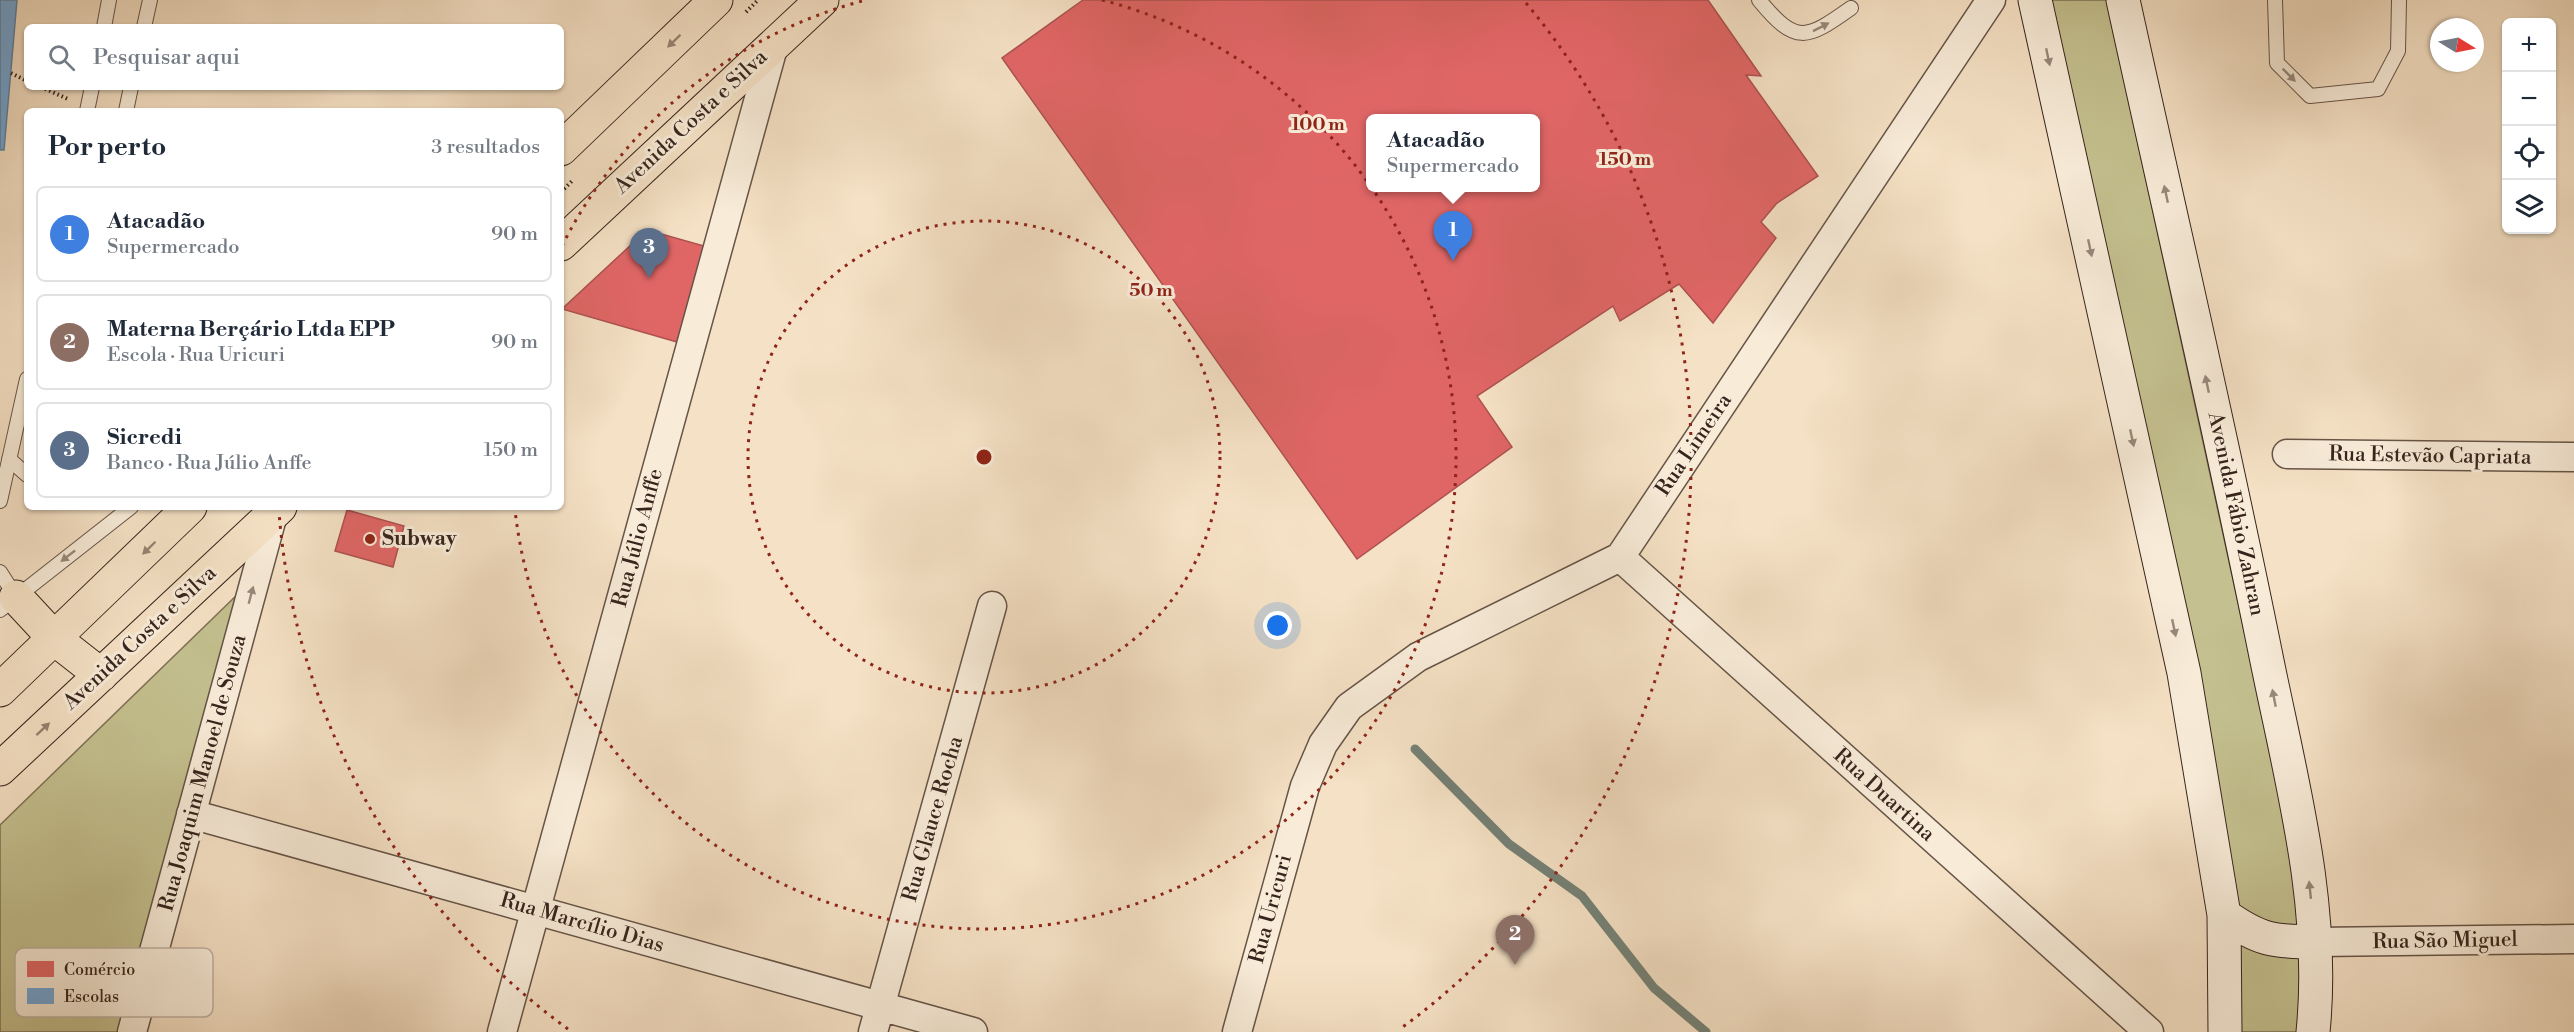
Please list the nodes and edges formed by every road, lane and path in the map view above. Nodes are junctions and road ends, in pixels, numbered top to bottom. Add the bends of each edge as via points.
1 (109, 0) edge
2 (150, 0) edge
3 (716, 0) edge
4 (822, 0) edge
5 (1759, 0) edge
6 (1991, 0) edge
7 (2035, 0) edge
8 (2123, 0) edge
9 (2275, 0) edge
10 (2399, 0) edge
11 (1851, 8) dead end
12 (105, 24) edge
13 (145, 24) edge
14 (774, 44) junction
15 (11, 73) dead end
16 (24, 80) edge
17 (91, 90) edge
18 (130, 90) edge
19 (88, 108) edge
20 (127, 108) edge
21 (564, 146) edge
22 (564, 241) edge
23 (24, 392) edge
24 (2287, 454) dead end
25 (2574, 458) edge
26 (9, 459) junction
27 (24, 472) edge
28 (0, 501) edge
29 (126, 510) edge
30 (187, 510) edge
31 (277, 510) edge
32 (1620, 557) junction
33 (5, 593) edge
34 (992, 606) dead end
35 (55, 639) junction
36 (101, 675) junction
37 (0, 690) edge
38 (0, 769) edge
39 (1305, 786) joint
40 (191, 814) junction
41 (535, 910) junction
42 (2224, 915) junction
43 (2574, 939) edge
44 (2316, 942) junction
45 (155, 948) edge
46 (136, 1017) edge
47 (876, 1019) edge
48 (132, 1032) edge
49 (502, 1032) edge
50 (973, 1032) edge
51 (1238, 1032) edge
52 (2149, 1032) edge
53 (2225, 1032) edge
54 (2313, 1032) edge

1 - 12 lane
2 - 13 lane
3 -> 21 main road
4 - 14 main road, Avenida Costa e Silva
5 -> 11 lane via 1778,23 1798,34 1819,31
6 - 32 street, Rua Limeira
7 -> 42 main road via 2184,673
44 -> 8 main road, Avenida Fábio Zahran via 2307,861 2258,617
9 -> 10 lane via 2277,63 2310,96 2378,89 2398,51
14 - 22 main road, Avenida Costa e Silva
14 - 41 street, Rua Júlio Anffe
15 - 16 path
17 - 19 lane
18 - 20 lane
23 - 26 lane
24 - 25 street, Rua Estevão Capriata
26 - 27 lane
26 - 28 lane
29 -> 33 lane
30 -> 35 main road
31 - 36 main road, Avenida Costa e Silva
40 -> 31 street, Rua Joaquim Manoel de Souza
32 - 39 street, Rua Limeira via 1418,657 1349,707 1323,744
32 - 52 street, Rua Duartina
33 - 35 main road
34 - 47 street, Rua Glauce Rocha
35 - 36 main road
35 - 37 main road
38 -> 36 main road, Avenida Costa e Silva
39 - 51 street, Rua Uricuri
40 - 41 street, Rua Marcílio Dias
40 - 45 street, Rua Joaquim Manoel de Souza
41 - 47 street, Rua Marcílio Dias
41 - 49 street, Rua Júlio Anffe
42 - 44 main road via 2250,933 2268,939
42 - 53 main road
43 - 44 street, Rua São Miguel
44 - 54 main road, Avenida Fábio Zahran
46 - 48 street, Rua Joaquim Manoel de Souza
47 - 50 street, Rua Marcílio Dias

